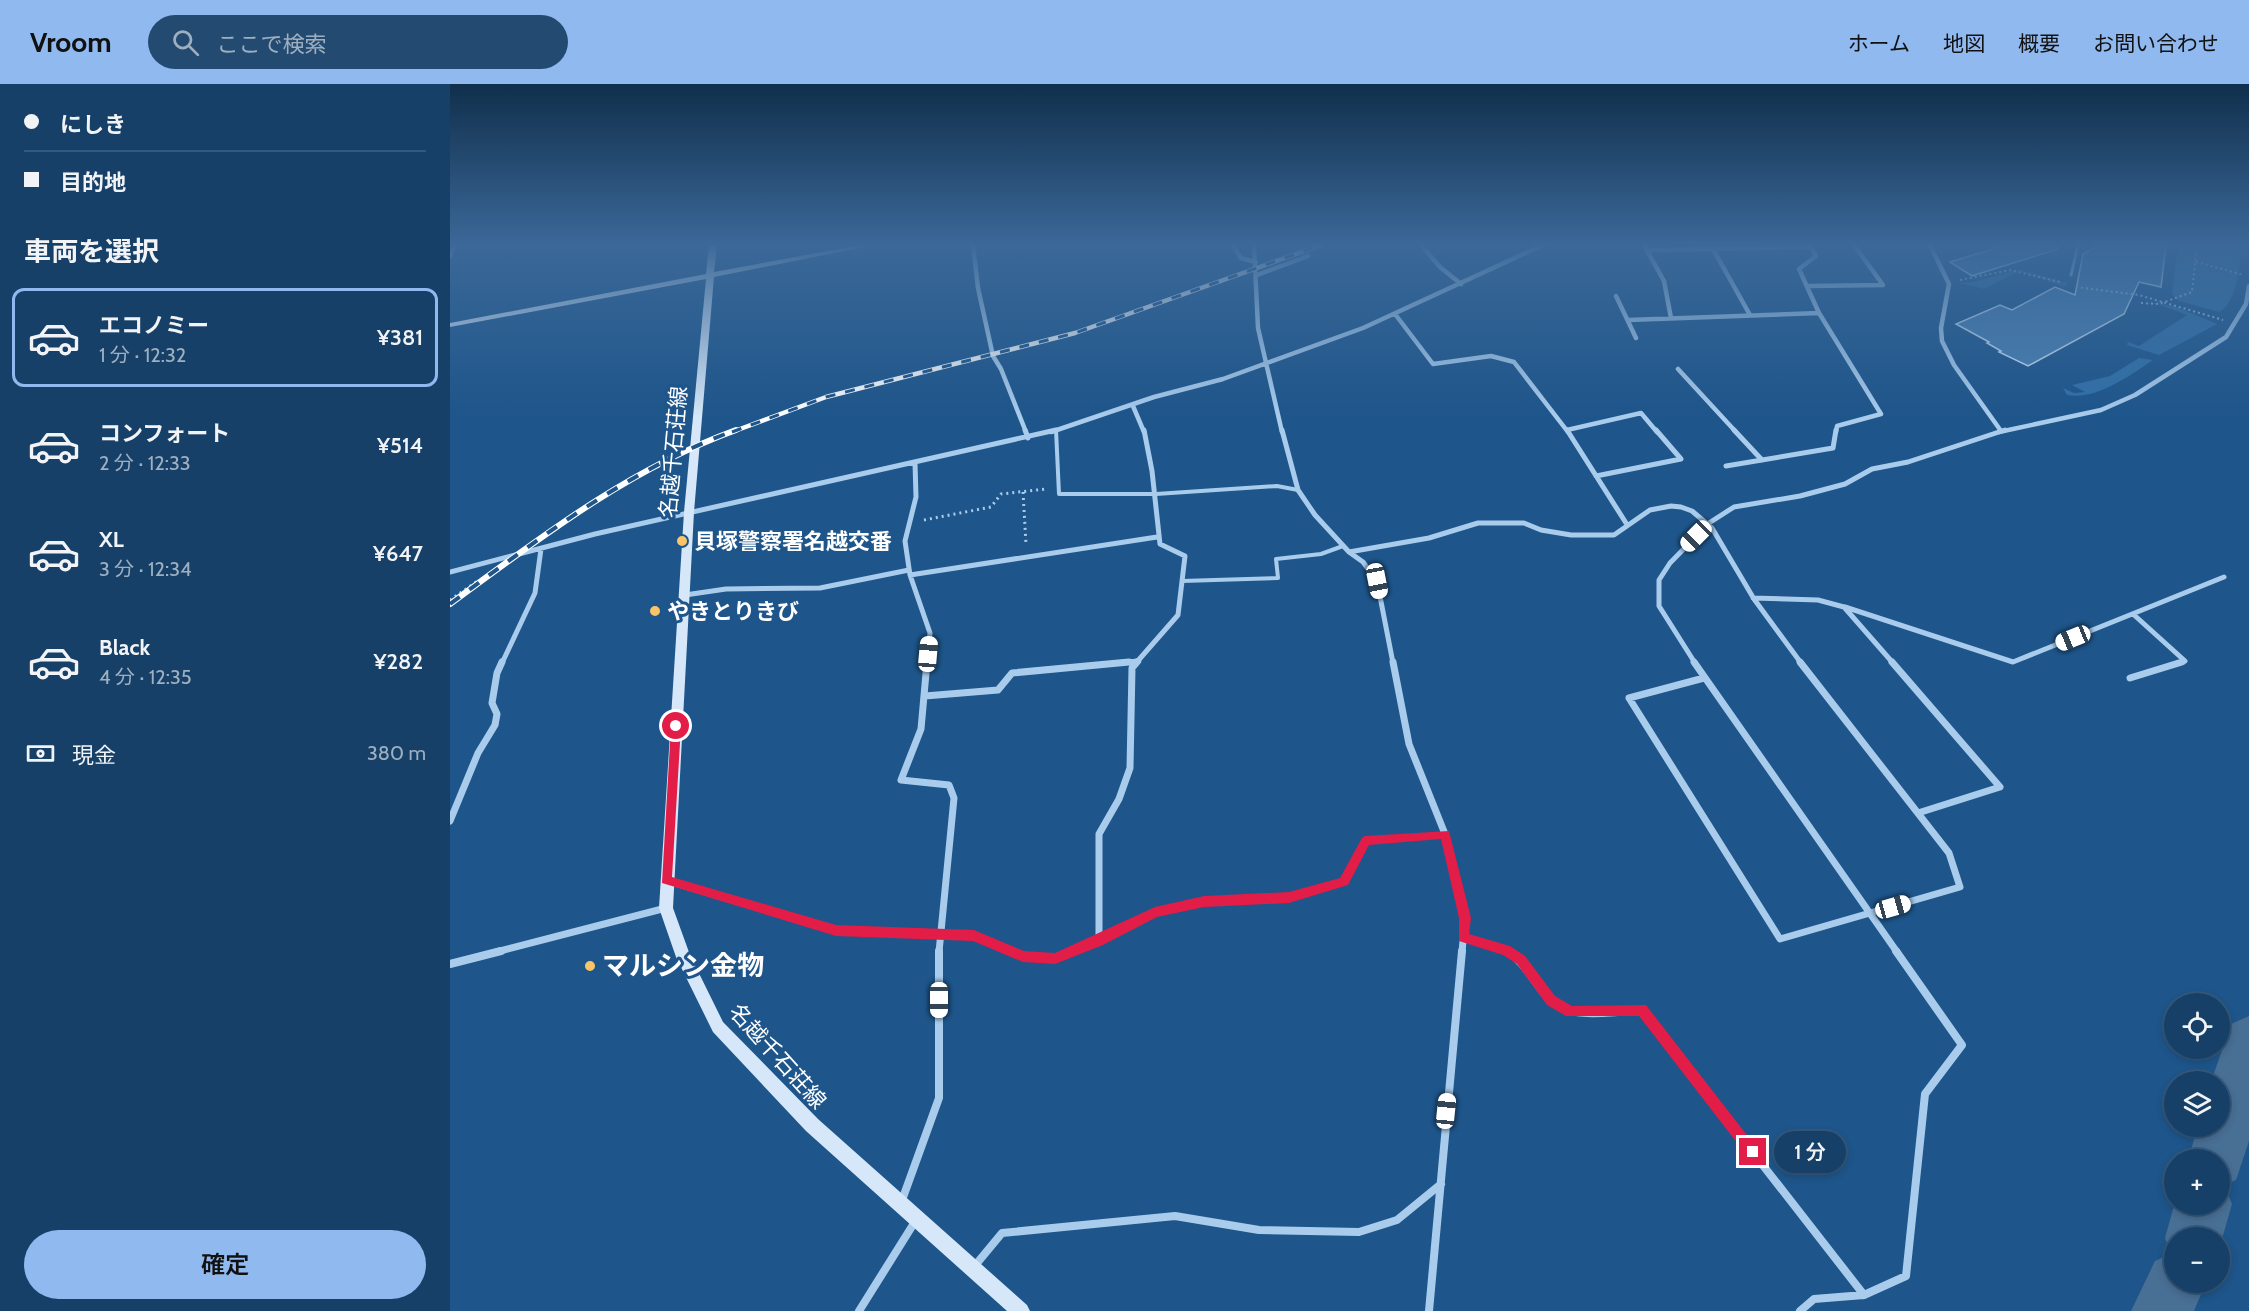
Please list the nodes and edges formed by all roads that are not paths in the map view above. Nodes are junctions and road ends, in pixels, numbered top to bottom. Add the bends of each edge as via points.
1 (570, 302) edge
2 (707, 302) edge
3 (981, 302) edge
4 (1258, 302) edge
5 (1421, 302) edge
6 (1619, 302) edge
7 (1668, 302) edge
8 (1743, 302) edge
9 (1814, 302) edge
10 (1946, 302) edge
11 (2246, 302) edge
12 (1819, 313) junction
13 (1395, 314) junction
14 (1750, 315) junction
15 (1671, 318) junction
16 (1628, 320) junction
17 (450, 325) edge
18 (1636, 338) dead end
19 (1268, 362) junction
20 (1678, 369) dead end
21 (1133, 406) junction
22 (1056, 430) junction
23 (1567, 430) junction
24 (2001, 431) junction
25 (1028, 438) junction
26 (1762, 460) junction
27 (915, 463) junction
28 (1726, 466) dead end
29 (1596, 476) junction
30 (1298, 489) junction
31 (1156, 494) junction
32 (689, 512) junction
33 (1626, 523) junction
34 (1709, 523) junction
35 (1157, 537) junction
36 (1343, 546) junction
37 (541, 549) junction
38 (1349, 552) junction
39 (450, 572) edge
40 (910, 572) junction
41 (2224, 577) dead end
42 (1182, 581) junction
43 (685, 595) junction
44 (1753, 598) junction
45 (1844, 607) junction
46 (2133, 614) junction
47 (1139, 661) junction
48 (1704, 678) junction
49 (2130, 678) dead end
50 (925, 696) junction
51 (1918, 813) junction
52 (450, 821) edge
53 (1445, 834) junction
54 (666, 880) junction
55 (666, 908) junction
56 (1870, 913) junction
57 (939, 933) junction
58 (1463, 937) junction
59 (1099, 941) junction
60 (450, 964) edge
61 (1440, 1184) junction
62 (900, 1205) junction
63 (916, 1219) junction
64 (972, 1268) junction
65 (1864, 1295) junction
66 (859, 1311) edge
67 (1021, 1311) edge
68 (1429, 1311) edge
69 (1800, 1311) edge

1 - 17 street
2 - 32 street, 名越千石荘線
3 - 25 street via 993,356
4 - 19 street via 1258,328
5 - 13 street
6 - 16 street
7 - 15 street
8 - 14 street
9 - 12 street
10 - 24 street via 1942,341 1954,365
11 - 24 street via 2226,337 2126,399 2101,410
12 - 14 street
12 - 26 street via 1881,414 1837,426 1833,448
13 - 19 street
13 - 23 street via 1433,364 1491,356 1514,362
14 - 15 street
15 - 16 street
16 - 18 street
19 - 21 street
19 - 30 street
20 - 26 street
21 - 22 street
21 - 31 street via 1142,421
22 - 25 street
22 - 31 lane via 1059,494
23 - 29 street
23 - 29 street via 1641,413 1681,459
24 - 34 street via 1908,462 1872,469 1845,484 1734,507
25 - 27 street
26 - 28 street
27 - 32 street
27 - 40 street via 916,497 905,541
29 - 33 street
30 - 31 lane via 1277,486
30 - 36 street
31 - 35 street
32 - 37 street
32 - 43 street, 名越千石荘線
33 - 34 street via 1651,509 1679,506
33 - 38 street via 1614,535 1571,535 1524,523 1478,523 1429,538
34 - 44 street
34 - 48 street via 1659,580 1659,606
35 - 40 street
35 - 42 street via 1160,544 1185,556
36 - 38 street
36 - 42 lane via 1321,554 1276,559 1278,578
37 - 39 street
37 - 52 street via 535,593 497,674 492,703 497,714 495,725 478,753
38 - 53 street via 1363,562 1377,581 1409,744
40 - 43 street via 820,588
40 - 50 street via 930,633
41 - 46 street
42 - 47 street via 1178,615
43 - 54 street, 名越千石荘線
44 - 45 street via 1818,600
44 - 51 street
45 - 46 street via 2013,662
45 - 51 street via 2000,787
46 - 49 street via 2185,661
47 - 50 street via 1012,673 999,690
47 - 59 street via 1132,668 1130,768 1119,799 1099,834
48 - 56 street
48 - 56 street via 1629,698 1780,939
50 - 57 street via 921,729 901,780 948,785 954,798
51 - 56 street via 1949,853 1960,887
53 - 58 street via 1465,918
53 - 59 lane via 1365,841 1344,882 1289,897 1204,902 1155,913
54 - 55 street, 名越千石荘線
54 - 57 street via 836,931
55 - 60 street
55 - 62 street, 名越千石荘線 via 683,957 717,1027 812,1125
56 - 65 street via 1962,1045 1924,1094 1906,1276
57 - 59 lane via 974,935 1023,957 1055,959
57 - 62 street via 939,1098
58 - 61 street
58 - 65 street via 1506,950 1521,960 1551,1001 1570,1012 1642,1010
61 - 64 street via 1397,1220 1359,1232 1259,1230 1175,1216 1002,1233
61 - 68 street
62 - 63 street, 名越千石荘線
63 - 64 street, 名越千石荘線
63 - 66 street
64 - 67 street, 名越千石荘線
65 - 69 street via 1814,1299

